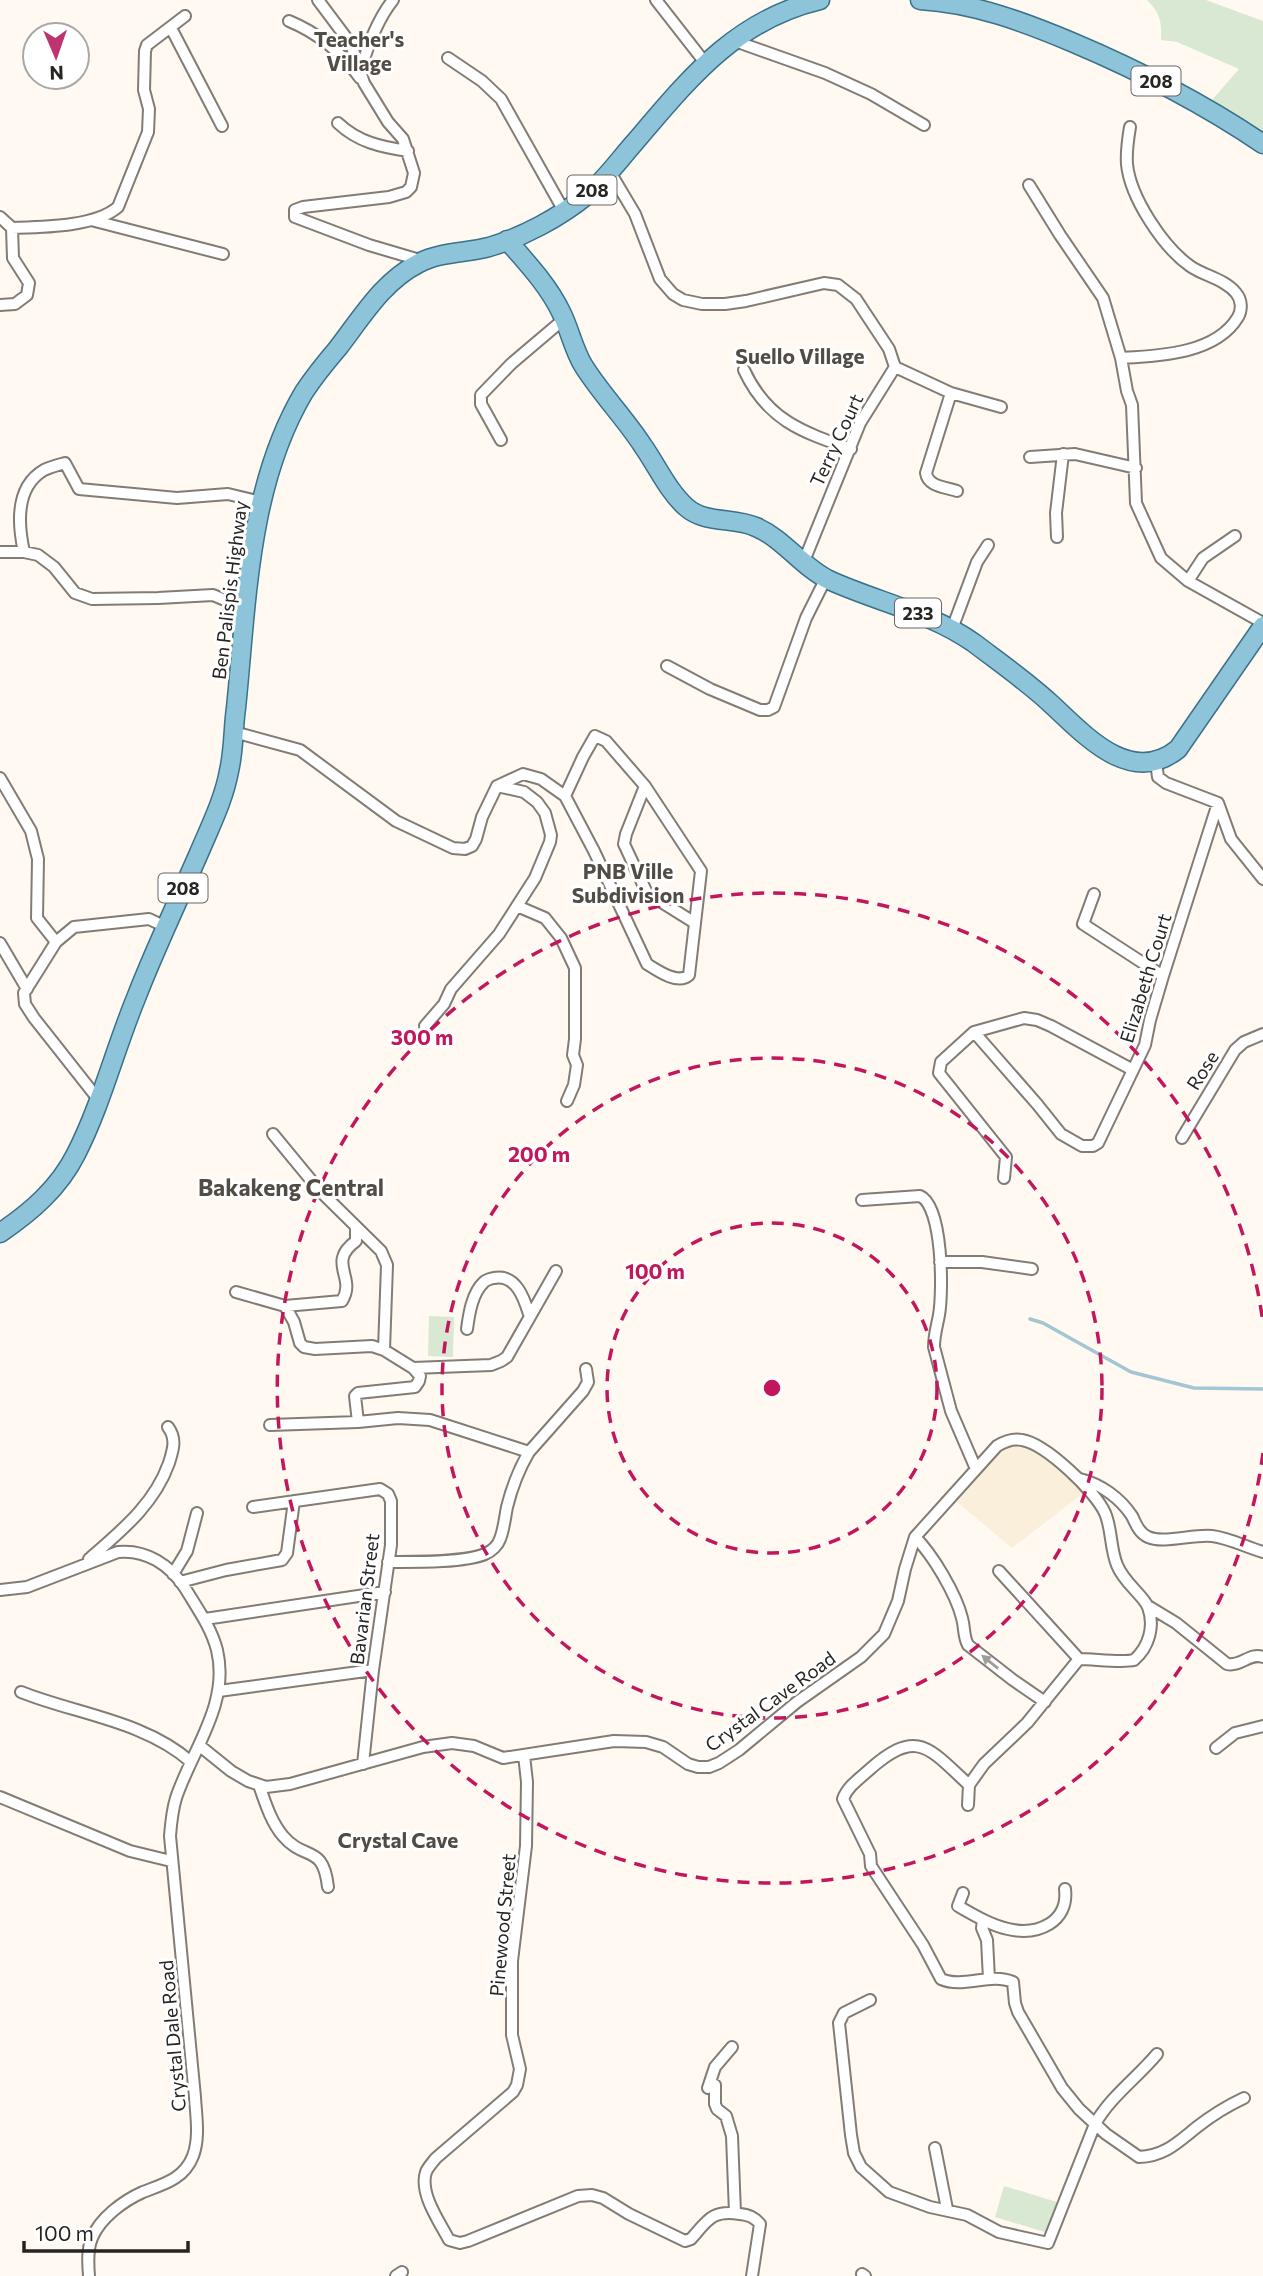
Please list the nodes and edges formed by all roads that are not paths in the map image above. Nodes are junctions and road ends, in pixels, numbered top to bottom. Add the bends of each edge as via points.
1 (318, 0) edge
2 (393, 0) edge
3 (656, 0) edge
4 (920, 0) edge
5 (817, 1) edge
6 (185, 16) dead end
7 (289, 21) dead end
8 (171, 28) junction
9 (731, 40) junction
10 (448, 58) dead end
11 (706, 64) junction
12 (361, 69) junction
13 (364, 83) junction
14 (338, 122) dead end
15 (924, 125) dead end
16 (222, 126) dead end
17 (1130, 127) dead end
18 (1263, 144) edge
19 (408, 151) junction
20 (610, 172) junction
21 (1029, 185) dead end
22 (565, 211) junction
23 (0, 217) edge
24 (89, 219) junction
25 (12, 228) junction
26 (507, 240) junction
27 (223, 254) dead end
28 (423, 261) junction
29 (0, 305) edge
30 (564, 319) junction
31 (1121, 358) junction
32 (895, 367) junction
33 (744, 370) dead end
34 (951, 393) junction
35 (1001, 407) dead end
36 (501, 440) dead end
37 (850, 449) junction
38 (1063, 454) junction
39 (1030, 457) dead end
40 (1136, 468) junction
41 (957, 491) dead end
42 (261, 502) junction
43 (1235, 536) dead end
44 (1057, 537) dead end
45 (988, 544) dead end
46 (0, 552) edge
47 (24, 552) junction
48 (804, 561) junction
49 (826, 579) junction
50 (1188, 581) junction
51 (246, 609) junction
52 (1263, 625) edge
53 (952, 629) junction
54 (667, 666) dead end
55 (234, 732) junction
56 (1156, 762) junction
57 (0, 778) edge
58 (497, 786) junction
59 (645, 786) junction
60 (565, 796) junction
61 (1218, 803) junction
62 (1263, 878) edge
63 (1094, 894) dead end
64 (517, 906) junction
65 (695, 923) junction
66 (166, 927) junction
67 (56, 942) junction
68 (0, 943) edge
69 (1163, 976) junction
70 (27, 989) junction
71 (425, 1026) dead end
72 (974, 1032) junction
73 (1263, 1034) edge
74 (1133, 1070) junction
75 (98, 1099) junction
76 (567, 1101) dead end
77 (273, 1134) dead end
78 (1182, 1138) dead end
79 (1004, 1178) dead end
80 (862, 1200) dead end
81 (356, 1228) junction
82 (0, 1233) edge
83 (940, 1262) junction
84 (1032, 1269) dead end
85 (556, 1271) dead end
86 (236, 1292) dead end
87 (285, 1306) junction
88 (529, 1314) junction
89 (467, 1329) dead end
90 (384, 1350) junction
91 (413, 1368) junction
92 (586, 1369) dead end
93 (358, 1422) junction
94 (270, 1425) dead end
95 (168, 1427) dead end
96 (529, 1452) junction
97 (976, 1469) junction
98 (1078, 1478) junction
99 (294, 1501) junction
100 (253, 1507) dead end
101 (197, 1513) dead end
102 (915, 1537) junction
103 (1263, 1552) edge
104 (388, 1562) junction
105 (84, 1564) junction
106 (999, 1571) dead end
107 (177, 1578) junction
108 (0, 1590) edge
109 (385, 1592) junction
110 (1148, 1606) junction
111 (205, 1619) junction
112 (1263, 1657) edge
113 (1079, 1659) junction
114 (373, 1670) junction
115 (219, 1690) junction
116 (21, 1692) dead end
117 (1045, 1702) junction
118 (1263, 1726) edge
119 (200, 1746) junction
120 (1216, 1748) dead end
121 (524, 1755) junction
122 (191, 1762) junction
123 (363, 1764) junction
124 (259, 1785) junction
125 (969, 1785) junction
126 (0, 1797) edge
127 (968, 1805) dead end
128 (171, 1861) junction
129 (328, 1887) dead end
130 (1065, 1889) dead end
131 (963, 1893) dead end
132 (983, 1920) junction
133 (989, 1979) junction
134 (870, 2000) dead end
135 (732, 2047) dead end
136 (1157, 2054) dead end
137 (1244, 2098) dead end
138 (1095, 2124) junction
139 (935, 2148) dead end
140 (947, 2209) junction
141 (735, 2213) junction
142 (89, 2276) edge
143 (752, 2276) edge

1 - 12 street via 351,44
2 - 12 street via 368,44
3 - 11 street
4 - 18 main road, 208 via 961,5 1025,22 1189,98
5 - 9 main road, Ben Palispis Highway / 208 via 763,20
6 - 8 street
7 - 13 street via 340,53
8 - 16 street
8 - 24 street via 145,51 144,90 150,121 125,194 110,214
9 - 11 main road, Ben Palispis Highway / 208
9 - 15 street via 825,73
10 - 22 street via 501,99
11 - 20 main road, Ben Palispis Highway / 208
12 - 13 street
13 - 19 street
14 - 19 street via 370,143
17 - 31 street via 1127,166 1152,224 1190,266 1236,292 1241,306 1231,327 1204,345
19 - 28 street via 414,173 406,192 303,207 294,213 302,221
20 - 22 main road, Ben Palispis Highway / 208
20 - 32 street via 635,214 660,279 673,295 702,304 725,304 824,283 838,285 856,299 889,349
21 - 31 street via 1103,298
22 - 26 main road, Ben Palispis Highway / 208
23 - 25 street
24 - 25 street
24 - 27 street
25 - 29 street via 13,258 29,283 27,295 15,304
26 - 28 main road, Ben Palispis Highway / 208
26 - 30 main road, 233 via 546,287
28 - 42 main road, Ben Palispis Highway / 208 via 389,284 306,389 276,450
30 - 36 street via 481,395 481,404
30 - 48 main road, 233 via 590,377 683,505 704,517 756,527
31 - 40 street via 1132,405
32 - 34 street
32 - 37 street, Terry Court
33 - 37 street via 769,410 800,430
34 - 35 street
34 - 41 street via 926,478
37 - 48 street, Terry Court
38 - 39 street
38 - 40 street
38 - 44 street
40 - 50 street via 1136,503 1161,558
42 - 47 street via 228,494 177,499 79,489 65,463 44,470 25,495 19,510
42 - 51 main road, Ben Palispis Highway / 208
43 - 50 street via 1203,558
45 - 53 street via 976,562
46 - 47 street
47 - 51 street via 47,560 75,593 92,599 213,595
48 - 49 main road, 233
49 - 53 main road, 233
49 - 54 street via 806,618 774,707 760,710
50 - 52 street
51 - 55 main road, Ben Palispis Highway / 208
52 - 56 main road via 1190,735
53 - 56 main road, 233 via 1024,681 1100,746 1129,761
55 - 58 street via 300,750 396,821 453,848 472,846
55 - 66 main road, Ben Palispis Highway / 208 via 224,790
56 - 61 street via 1158,777 1166,783
57 - 67 street via 31,831 38,859 37,918
58 - 60 street via 528,774
58 - 64 street via 524,792 537,802 551,835
59 - 60 street via 606,741 595,736
59 - 65 street via 701,871
59 - 65 street via 624,844 647,893
60 - 65 street via 647,964 686,979
61 - 62 street via 1231,839
61 - 69 street, Elizabeth Court
63 - 69 street via 1083,924
64 - 71 street
64 - 76 street via 545,918 575,968 573,1055 577,1065
66 - 67 street via 149,919 74,927
66 - 75 main road, Ben Palispis Highway / 208
67 - 70 street
68 - 70 street
69 - 74 street, Elizabeth Court via 1145,1045
70 - 75 street via 24,1004
72 - 74 street, Elizabeth Court via 1024,1018 1037,1020
72 - 74 street via 1060,1135 1082,1146 1098,1143
72 - 79 street via 942,1062 939,1073 1006,1157
73 - 78 street, Rose via 1235,1050
75 - 82 main road, Ben Palispis Highway / 208 via 76,1156 59,1181 38,1206
77 - 81 street
80 - 83 street via 926,1198
81 - 87 street via 356,1241 342,1255 345,1298
81 - 90 street via 381,1251 387,1265
83 - 84 street
83 - 97 street via 934,1347 951,1411
85 - 88 street
86 - 87 street
87 - 90 street via 304,1347 372,1346
88 - 89 street via 513,1282 490,1279 472,1302
88 - 91 street via 501,1361
90 - 91 street
91 - 93 street via 420,1378 415,1387 358,1393
92 - 96 street via 588,1382 583,1391
93 - 94 street
93 - 96 street via 430,1420
95 - 105 street via 174,1446 156,1491 130,1524
96 - 104 street via 519,1468 495,1547 487,1553
97 - 98 street, Crystal Cave Road via 997,1446 1021,1439
97 - 102 street, Crystal Cave Road
98 - 103 street, Crystal Cave Road via 1108,1492 1150,1537 1215,1536
98 - 110 street via 1103,1509 1125,1581
99 - 100 street, Bavarian Street
99 - 104 street, Bavarian Street via 385,1490 391,1502
99 - 107 street via 287,1553 282,1560
101 - 107 street
117 -> 102 street via 968,1645 962,1616 943,1577
102 - 121 street, Crystal Cave Road via 884,1633 861,1657 719,1763 698,1767 663,1747 626,1741
104 - 109 street, Bavarian Street
105 - 107 street via 130,1550 157,1560
105 - 108 street via 27,1587
106 - 113 street
107 - 111 street
109 - 111 street
109 - 114 street, Bavarian Street
110 - 112 street via 1227,1664
110 - 113 street via 1150,1637 1134,1660
111 - 115 street via 220,1668
113 - 117 street
114 - 115 street
114 - 123 street, Bavarian Street
115 - 119 street
116 - 122 street via 138,1731
117 - 125 street
118 - 120 street via 1234,1732
119 - 122 street, Crystal Dale Road
119 - 124 street via 231,1771
121 - 123 street, Crystal Cave Road via 503,1758 452,1743
121 - 141 street, Pinewood Street via 526,1846 512,1961 512,2026 520,2077 513,2091 426,2172 425,2186 436,2215 449,2240 460,2243 578,2196 603,2198 685,2241 714,2215
122 - 128 street, Crystal Dale Road via 172,1817
123 - 124 street, Crystal Cave Road via 290,1784
124 - 129 street via 285,1838 321,1860
125 - 127 street
125 - 133 street via 931,1750 908,1746 880,1760 843,1799 870,1854 871,1866 941,1979
126 - 128 street via 130,1851
128 - 142 street, Crystal Dale Road via 187,1996 195,2149 182,2174 121,2204 101,2224 92,2239
130 - 132 street via 1062,1912 1041,1928 1007,1929
131 - 132 street via 958,1906
132 - 133 street
133 - 138 street via 1013,1982 1018,2012 1062,2088
134 - 140 street via 844,2013 839,2023 854,2153 861,2167 888,2192
135 - 141 street via 715,2067 708,2088 715,2085 715,2104 729,2125
136 - 138 street via 1114,2097
137 - 138 street via 1222,2109 1172,2148 1143,2157 1132,2154
138 - 140 street via 1048,2243 999,2232
139 - 140 street
141 - 143 street via 753,2217 760,2224

